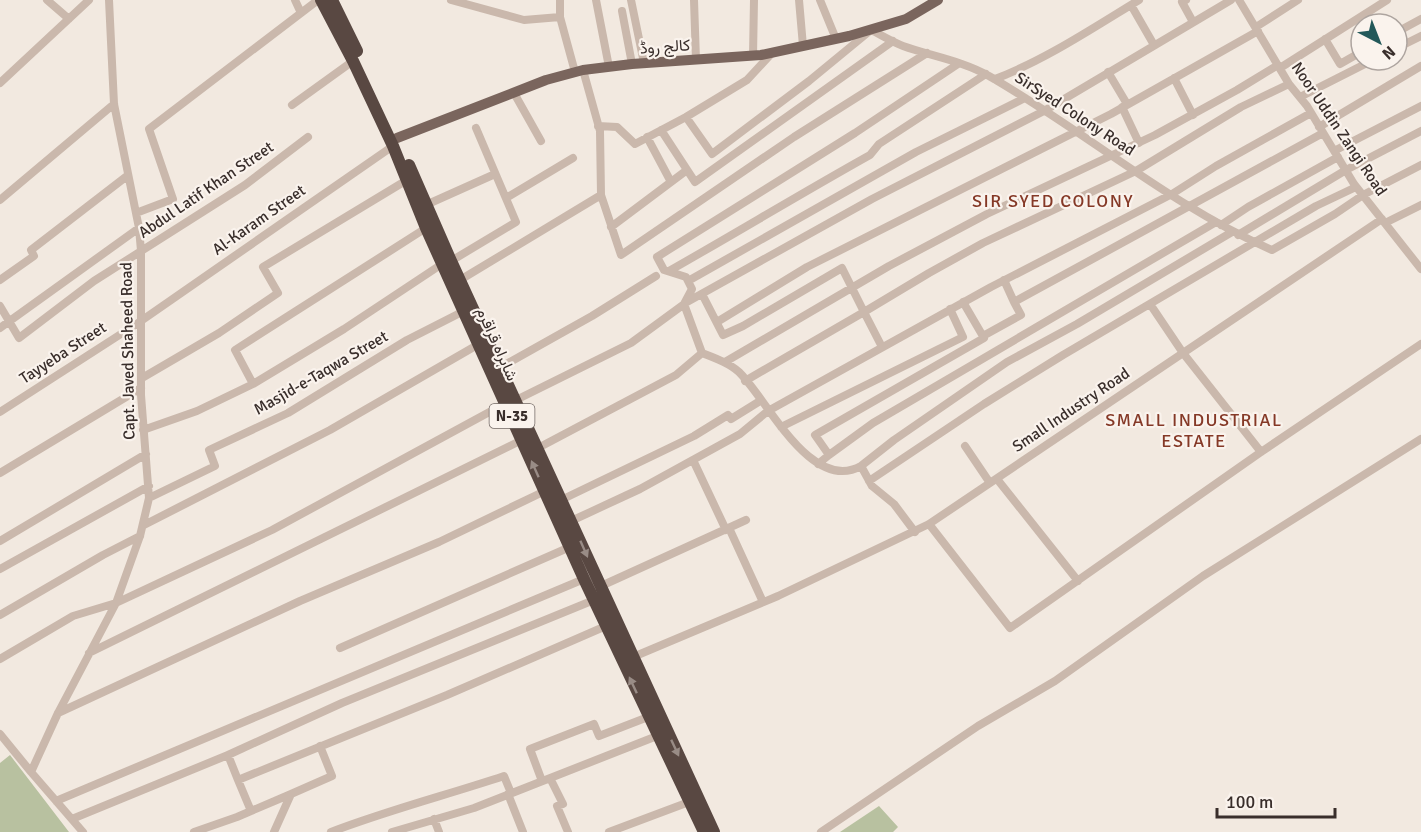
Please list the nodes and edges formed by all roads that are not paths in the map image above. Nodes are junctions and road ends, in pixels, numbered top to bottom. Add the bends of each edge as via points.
1 (47, 0) edge
2 (89, 0) edge
3 (109, 0) edge
4 (295, 0) edge
5 (320, 0) edge
6 (332, 0) edge
7 (454, 0) edge
8 (560, 0) edge
9 (596, 0) edge
10 (630, 0) edge
11 (694, 0) edge
12 (754, 0) edge
13 (799, 0) edge
14 (820, 0) edge
15 (938, 0) edge
16 (1186, 0) edge
17 (1231, 0) edge
18 (1239, 0) edge
19 (1298, 0) edge
20 (1387, 0) edge
21 (1135, 2) edge
22 (622, 11) dead end
23 (301, 13) junction
24 (560, 17) junction
25 (69, 19) junction
26 (1193, 22) junction
27 (1257, 29) junction
28 (871, 30) junction
29 (836, 39) junction
30 (1326, 39) junction
31 (893, 41) junction
32 (1154, 45) junction
33 (803, 46) junction
34 (927, 52) junction
35 (772, 53) junction
36 (753, 56) junction
37 (1349, 59) edge
38 (696, 60) junction
39 (353, 62) junction
40 (638, 63) junction
41 (958, 64) junction
42 (1421, 66) edge
43 (609, 67) junction
44 (1279, 67) junction
45 (579, 71) junction
46 (1108, 72) junction
47 (1349, 72) edge
48 (990, 77) junction
49 (1174, 78) junction
50 (1, 82) edge
51 (1289, 84) junction
52 (514, 93) junction
53 (1300, 97) junction
54 (1025, 98) junction
55 (114, 104) junction
56 (292, 105) dead end
57 (1125, 105) junction
58 (1421, 106) edge
59 (1044, 111) junction
60 (1311, 113) junction
61 (1193, 115) junction
62 (686, 117) junction
63 (598, 126) junction
64 (476, 128) dead end
65 (661, 130) junction
66 (1321, 130) junction
67 (1421, 131) edge
68 (1076, 132) junction
69 (308, 137) dead end
70 (647, 137) junction
71 (540, 141) dead end
72 (395, 142) junction
73 (1139, 143) junction
74 (1336, 154) junction
75 (1114, 156) junction
76 (573, 158) dead end
77 (1421, 165) edge
78 (687, 170) junction
79 (1346, 170) junction
80 (1136, 171) junction
81 (495, 174) junction
82 (127, 176) junction
83 (407, 180) junction
84 (671, 182) junction
85 (1356, 187) junction
86 (1172, 194) junction
87 (601, 195) junction
88 (1363, 195) junction
89 (506, 198) junction
90 (0, 200) edge
91 (428, 204) junction
92 (1421, 205) edge
93 (1191, 206) junction
94 (135, 213) junction
95 (1383, 221) junction
96 (1219, 224) junction
97 (612, 227) junction
98 (139, 228) junction
99 (426, 228) junction
100 (1235, 233) junction
101 (1254, 242) junction
102 (141, 251) junction
103 (447, 262) junction
104 (1420, 266) edge
105 (669, 271) junction
106 (656, 276) dead end
107 (0, 280) edge
108 (460, 280) junction
109 (1004, 280) junction
110 (688, 281) junction
111 (853, 286) junction
112 (702, 294) junction
113 (963, 302) junction
114 (1014, 302) junction
115 (684, 304) junction
116 (1150, 304) junction
117 (0, 306) edge
118 (950, 309) junction
119 (464, 311) junction
120 (864, 312) junction
121 (143, 318) junction
122 (9, 321) junction
123 (717, 322) junction
124 (0, 328) edge
125 (983, 336) junction
126 (479, 344) junction
127 (1421, 344) edge
128 (882, 347) junction
129 (702, 353) junction
130 (1183, 353) junction
131 (725, 362) junction
132 (501, 367) junction
133 (142, 378) junction
134 (745, 381) junction
135 (253, 384) junction
136 (141, 388) junction
137 (511, 401) junction
138 (760, 401) junction
139 (768, 411) junction
140 (0, 412) edge
141 (781, 427) junction
142 (143, 430) junction
143 (1421, 439) edge
144 (522, 440) junction
145 (965, 446) dead end
146 (538, 448) junction
147 (1261, 452) junction
148 (146, 454) junction
149 (829, 454) junction
150 (693, 460) junction
151 (818, 464) junction
152 (861, 466) junction
153 (0, 473) edge
154 (869, 481) junction
155 (994, 481) junction
156 (149, 486) junction
157 (545, 491) junction
158 (149, 498) junction
159 (561, 500) junction
160 (746, 520) dead end
161 (571, 521) junction
162 (929, 524) junction
163 (144, 525) junction
164 (728, 529) junction
165 (915, 532) junction
166 (140, 536) junction
167 (0, 541) edge
168 (570, 547) junction
169 (0, 569) edge
170 (584, 579) junction
171 (1078, 581) junction
172 (601, 586) junction
173 (594, 600) junction
174 (763, 602) junction
175 (116, 603) junction
176 (0, 615) edge
177 (606, 626) junction
178 (340, 648) dead end
179 (88, 654) junction
180 (628, 659) junction
181 (0, 660) edge
182 (58, 713) junction
183 (648, 717) junction
184 (0, 734) edge
185 (657, 736) junction
186 (320, 746) junction
187 (228, 755) junction
188 (31, 772) junction
189 (546, 779) junction
190 (238, 780) junction
191 (291, 794) junction
192 (509, 794) junction
193 (56, 801) junction
194 (689, 802) junction
195 (251, 811) junction
196 (72, 819) junction
197 (434, 819) junction
198 (83, 832) edge
199 (194, 832) edge
200 (274, 832) edge
201 (331, 832) edge
202 (392, 832) edge
203 (439, 832) edge
204 (523, 832) edge
205 (568, 832) edge
206 (609, 832) edge
207 (705, 832) edge
208 (821, 832) edge

1 - 25 street
2 - 25 street
3 - 55 street, Capt. Javed Shaheed Road
4 - 23 street
5 - 23 street
5 - 39 highway, شاہراہ قراقرم / N-35
6 - 72 highway, شاہراہ قراقرم / N-35
7 - 24 street via 524,20
8 - 24 street
9 - 43 street
10 - 40 street
11 - 38 street
12 - 36 street
13 - 33 street
14 - 29 street
15 - 28 main road, کالج روڈ via 906,19
16 - 26 street via 1182,2
17 - 26 street
18 - 27 street, Noor Uddin Zangi Road
19 - 27 street
20 - 30 street
21 - 32 street
21 - 48 street via 1009,74
22 - 40 street
23 - 94 street via 149,129 173,199
24 - 45 street
25 - 50 street
26 - 32 street
27 - 44 street, Noor Uddin Zangi Road
27 - 49 street
28 - 29 main road, کالج روڈ
28 - 31 street, SirSyed Colony Road
28 - 62 street via 712,154
29 - 33 main road, کالج روڈ
30 - 37 street via 1340,64
30 - 44 street
31 - 34 street, SirSyed Colony Road
31 - 78 street via 695,182
32 - 46 street
33 - 35 main road, کالج روڈ
34 - 41 street, SirSyed Colony Road
34 - 97 street via 794,136 621,255
35 - 36 main road, کالج روڈ
35 - 62 street via 747,80
36 - 38 main road, کالج روڈ
38 - 40 main road, کالج روڈ
39 - 56 street
39 - 72 highway, شاہراہ قراقرم / N-35
40 - 43 main road, کالج روڈ
41 - 48 street, SirSyed Colony Road
41 - 105 street via 657,257 664,270
42 - 66 street
43 - 45 main road, کالج روڈ
44 - 51 street, Noor Uddin Zangi Road
44 - 61 street
45 - 52 main road, کالج روڈ
45 - 63 street
46 - 57 street
46 - 59 street
47 - 53 street
48 - 54 street, SirSyed Colony Road
48 - 105 street via 879,144 870,155
49 - 57 street
49 - 61 street
51 - 53 street, Noor Uddin Zangi Road
51 - 80 street via 1241,106
52 - 71 street
52 - 72 main road, کالج روڈ
53 - 60 street, Noor Uddin Zangi Road
54 - 59 street, SirSyed Colony Road
54 - 110 street via 916,152
55 - 82 street, Capt. Javed Shaheed Road
55 - 90 street
57 - 68 street
57 - 73 street
58 - 74 street
59 - 68 street, SirSyed Colony Road
59 - 112 street via 872,199
60 - 66 street, Noor Uddin Zangi Road
60 - 86 street
61 - 73 street
62 - 65 street
63 - 70 street via 617,127 635,144
63 - 87 street
64 - 81 street
65 - 70 street
65 - 78 street
66 - 74 street, Noor Uddin Zangi Road
66 - 93 street
67 - 79 street
68 - 75 street, SirSyed Colony Road
68 - 123 street via 807,267
69 - 102 street, Abdul Latif Khan Street via 245,185
70 - 84 street
72 - 83 highway, شاہراہ قراقرم / N-35
72 - 91 highway, شاہراہ قراقرم / N-35
72 - 121 street, Al-Karam Street
73 - 75 street
74 - 79 street, Noor Uddin Zangi Road
74 - 96 street
75 - 80 street, SirSyed Colony Road
75 - 111 street via 987,214
76 - 89 street
77 - 88 street
78 - 84 street
79 - 85 street, Noor Uddin Zangi Road
79 - 100 street
80 - 86 street, SirSyed Colony Road
80 - 120 street via 983,243
81 - 89 street
81 - 91 street
82 - 94 street, Capt. Javed Shaheed Road
82 - 107 street via 31,250 34,256
83 - 99 highway, شاہراہ قراقرم / N-35
83 - 133 street via 263,267 278,293
84 - 97 street
85 - 88 street, Noor Uddin Zangi Road
85 - 101 street
86 - 93 street, SirSyed Colony Road
86 - 109 street
87 - 97 street
87 - 108 street
88 - 95 street, Noor Uddin Zangi Road
88 - 101 street, SirSyed Colony Road via 1272,250
89 - 103 street via 516,222
91 - 103 highway, شاہراہ قراقرم / N-35
92 - 95 street, Small Industry Road
93 - 96 street, SirSyed Colony Road
93 - 114 street
94 - 98 street, Capt. Javed Shaheed Road
95 - 104 street, Noor Uddin Zangi Road
95 - 130 street, Small Industry Road
96 - 100 street, SirSyed Colony Road
96 - 149 street via 922,394
98 - 102 street, Capt. Javed Shaheed Road
98 - 122 street
99 - 103 highway, شاہراہ قراقرم / N-35
99 - 135 street via 235,350
100 - 101 street, SirSyed Colony Road
100 - 152 street via 1007,362
101 - 116 street
102 - 121 street, Capt. Javed Shaheed Road
102 - 122 street, Abdul Latif Khan Street via 19,338
103 - 108 highway, شاہراہ قراقرم / N-35
103 - 119 highway, شاہراہ قراقرم / N-35
103 - 135 street
105 - 110 street
106 - 132 street
108 - 132 highway, شاہراہ قراقرم / N-35
109 - 113 street
109 - 114 street
110 - 115 street via 692,289
111 - 120 street
111 - 123 street via 842,268 723,335
111 - 131 street
112 - 115 street
112 - 123 street
113 - 118 street
113 - 125 street
114 - 125 street via 1021,315
115 - 129 street
115 - 137 street via 631,343
116 - 130 street
116 - 154 street via 984,404
117 - 122 street
118 - 128 street
118 - 141 street via 963,337
119 - 126 highway, شاہراہ قراقرم / N-35
119 - 158 street, Masjid-e-Taqwa Street via 407,340 288,413 209,450 215,466
120 - 128 street
120 - 134 street
121 - 133 street, Capt. Javed Shaheed Road
121 - 140 street, Tayyeba Street
122 - 124 street
125 - 149 street via 815,435
126 - 137 highway, شاہراہ قراقرم / N-35
126 - 163 street via 330,430
127 - 147 street
128 - 139 street
129 - 131 street
129 - 146 street via 676,375
130 - 147 street
130 - 155 street, Small Industry Road
131 - 134 street
132 - 137 highway, شاہراہ قراقرم / N-35
133 - 136 street, Capt. Javed Shaheed Road
134 - 138 street
135 - 142 street via 197,411
136 - 142 street, Capt. Javed Shaheed Road
136 - 153 street
137 - 144 highway, شاہراہ قراقرم / N-35
137 - 146 highway, شاہراہ قراقرم / N-35
137 - 175 street via 272,530
138 - 139 street
138 - 159 street via 731,419 728,415 694,436
139 - 141 street
139 - 150 street via 740,434
141 - 151 street
142 - 148 street, Capt. Javed Shaheed Road
143 - 208 street via 1203,576 1055,681 978,726
157 -> 144 highway, شاہراہ قراقرم / N-35
144 - 179 street
145 - 155 street
146 - 159 highway, شاہراہ قراقرم / N-35
147 - 171 street
148 - 156 street, Capt. Javed Shaheed Road
148 - 167 street
149 - 151 street
150 - 161 street
150 - 164 street
151 - 152 street via 852,472
152 - 154 street
154 - 165 street via 894,504
155 - 162 street, Small Industry Road
155 - 171 street
156 - 158 street, Capt. Javed Shaheed Road
156 - 169 street
157 - 168 highway, شاہراہ قراقرم / N-35
157 - 182 street
158 - 163 street, Capt. Javed Shaheed Road
159 - 161 highway, شاہراہ قراقرم / N-35
160 - 164 street
161 -> 172 highway, شاہراہ قراقرم / N-35
162 - 165 street, Small Industry Road
162 - 171 street via 1010,628
163 - 166 street, Capt. Javed Shaheed Road
164 - 172 street
164 - 174 street
165 - 174 street, Small Industry Road
166 - 175 street, Capt. Javed Shaheed Road
166 - 176 street
168 - 170 highway, شاہراہ قراقرم / N-35
168 - 178 street
170 - 173 highway, شاہراہ قراقرم / N-35
170 - 193 street
172 - 180 highway, شاہراہ قراقرم / N-35
173 - 177 highway, شاہراہ قراقرم / N-35
173 - 187 street via 342,703
174 - 180 street, Small Industry Road
175 - 179 street, Capt. Javed Shaheed Road
175 - 181 street via 73,616
177 - 180 highway, شاہراہ قراقرم / N-35
177 - 186 street
179 - 182 street, Capt. Javed Shaheed Road
183 -> 180 highway, شاہراہ قراقرم / N-35
180 -> 207 highway, شاہراہ قراقرم / N-35
182 - 188 street, Capt. Javed Shaheed Road
183 - 185 highway, شاہراہ قراقرم / N-35
183 - 189 street via 598,736 594,724 530,749
184 - 188 street
185 - 189 street
185 - 194 highway, شاہراہ قراقرم / N-35
186 - 190 street
186 - 191 street via 332,776
187 - 190 street
187 - 196 street
188 - 193 street
189 - 192 street
189 - 205 street via 563,804 557,806
190 - 195 street
191 - 195 street
191 - 200 street
192 - 197 street
192 - 201 street via 504,776
192 - 204 street
193 - 196 street
194 - 206 street
194 - 207 highway, شاہراہ قراقرم / N-35
195 - 199 street
196 - 198 street
197 - 202 street
197 - 203 street

